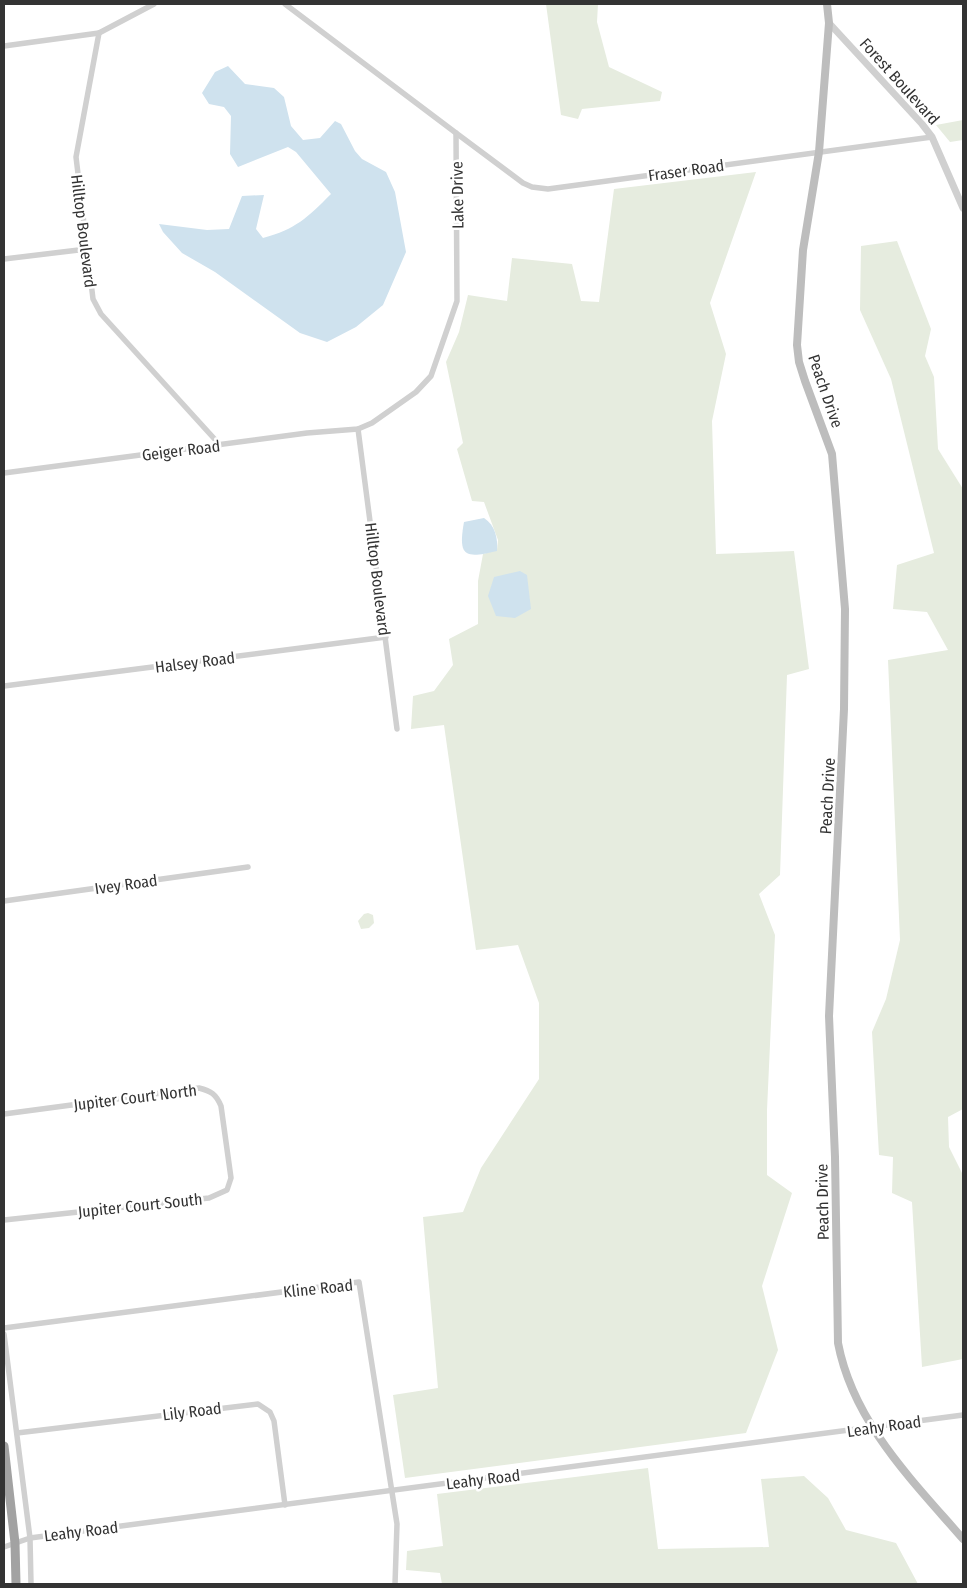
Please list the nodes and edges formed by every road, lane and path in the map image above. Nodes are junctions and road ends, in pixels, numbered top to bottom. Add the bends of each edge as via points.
1 (154, 4) edge
2 (285, 4) edge
3 (827, 4) edge
4 (829, 23) junction
5 (100, 33) junction
6 (4, 46) edge
7 (456, 133) junction
8 (932, 137) junction
9 (819, 152) junction
10 (963, 208) edge
11 (87, 249) junction
12 (4, 259) edge
13 (358, 428) junction
14 (220, 445) junction
15 (4, 473) edge
16 (386, 637) junction
17 (4, 686) edge
18 (397, 729) dead end
19 (248, 867) dead end
20 (4, 901) edge
21 (4, 1114) edge
22 (226, 1143) joint
23 (4, 1220) edge
24 (4, 1328) edge
25 (4, 1334) edge
26 (963, 1415) edge
27 (872, 1427) junction
28 (18, 1432) junction
29 (4, 1446) edge
30 (392, 1490) junction
31 (285, 1505) junction
32 (962, 1536) edge
33 (30, 1538) junction
34 (15, 1543) junction
35 (4, 1547) edge
36 (16, 1584) edge
37 (31, 1584) edge
38 (394, 1584) edge

1 - 5 street
2 - 7 street
3 - 4 main road
4 - 8 street, Forest Boulevard
4 - 9 main road, Peach Drive
5 - 6 street
5 - 11 street, Hilltop Boulevard via 76,158
7 - 9 street, Fraser Road via 523,183 540,189
7 - 13 street, Lake Drive via 458,286 454,315 425,384 372,423
8 - 9 street, Fraser Road
8 - 10 street, Forest Boulevard
9 - 27 main road, Peach Drive via 803,250 797,345 804,381 832,454 846,609 844,719 829,1016 837,1324 842,1364
11 - 12 street
11 - 14 street, Hilltop Boulevard via 93,299 101,314
13 - 14 street, Geiger Road
13 - 16 street, Hilltop Boulevard
14 - 15 street, Geiger Road
16 - 17 street, Halsey Road
16 - 18 street, Hilltop Boulevard
19 - 20 street, Ivey Road
21 - 22 street, Jupiter Court North via 199,1088 210,1090 217,1096
22 - 23 street, Jupiter Court South via 231,1178 227,1190 219,1195
24 - 30 street, Kline Road via 360,1282
25 - 28 street
26 - 27 street, Leahy Road
27 - 30 street, Leahy Road
27 - 32 main road, Peach Drive via 884,1447
28 - 31 street, Lily Road via 258,1404 270,1412 274,1421
28 - 33 street
29 - 34 highway
30 - 31 street, Leahy Road
30 - 38 street, Kline Road via 397,1524
31 - 33 street, Leahy Road
33 - 34 street, Leahy Road
33 - 37 street
34 - 35 street, Leahy Road
34 - 36 highway

